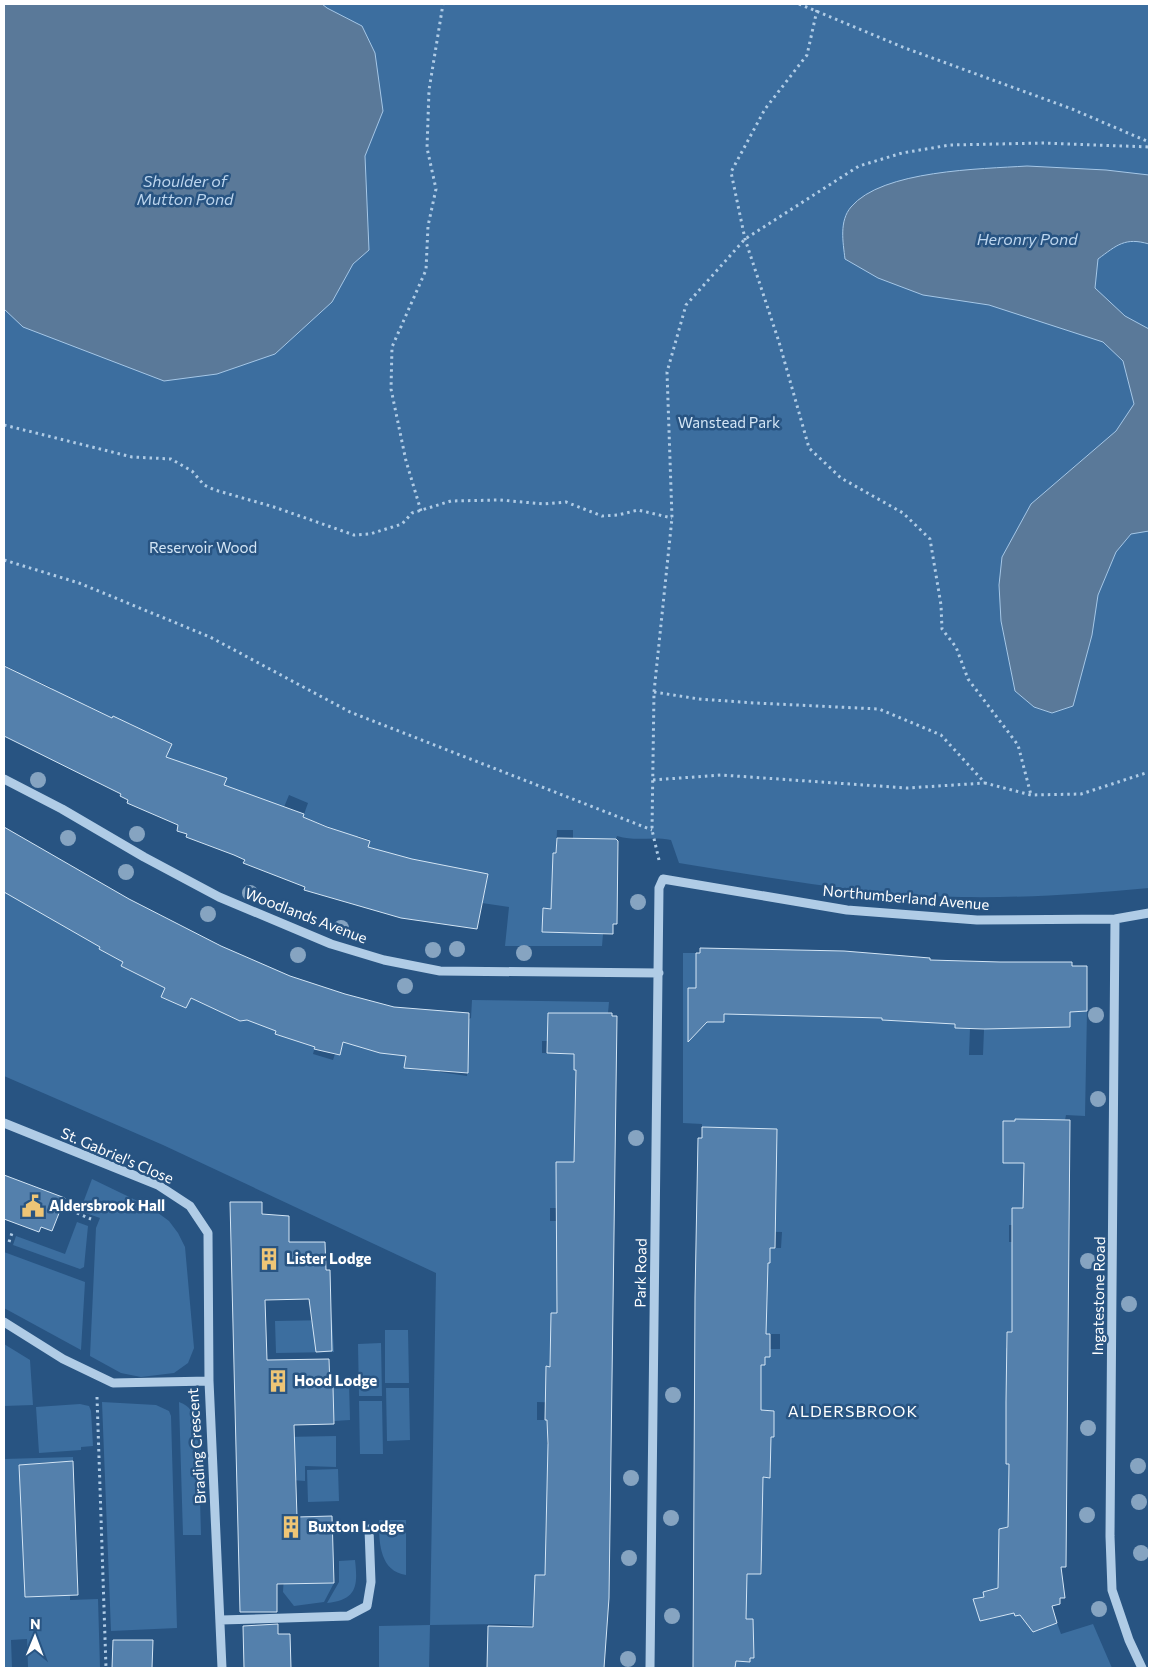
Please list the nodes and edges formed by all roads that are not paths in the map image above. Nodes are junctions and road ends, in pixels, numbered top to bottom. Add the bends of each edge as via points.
1 (4, 779) edge
2 (663, 879) joint
3 (1149, 914) edge
4 (1115, 919) junction
5 (658, 973) junction
6 (4, 1123) edge
7 (4, 1322) edge
8 (209, 1381) junction
9 (369, 1529) dead end
10 (221, 1620) junction
11 (222, 1668) edge
12 (650, 1668) edge
13 (1142, 1668) edge

1 - 5 street, Woodlands Avenue via 219,897 331,944 384,960 440,971
2 - 4 street, Northumberland Avenue via 846,910 977,920
2 - 5 street, Park Road via 659,888
3 - 4 street, Northumberland Avenue
4 - 13 street, Ingatestone Road via 1110,1536 1112,1590
5 - 12 street, Park Road
6 - 8 street, St. Gabriel's Close via 158,1185 190,1206 208,1233
7 - 8 street, Brading Crescent via 63,1358 113,1383
8 - 10 street, Brading Crescent
9 - 10 street via 371,1582 367,1606 348,1616
10 - 11 street, Brading Crescent

